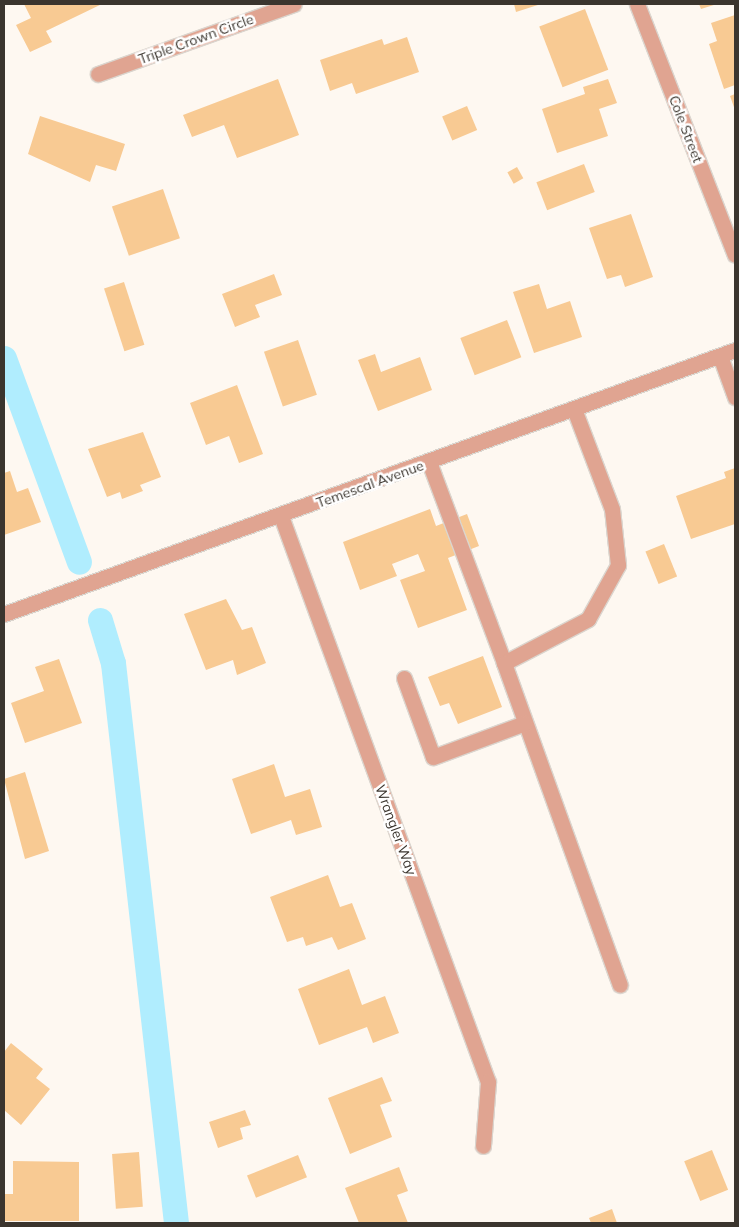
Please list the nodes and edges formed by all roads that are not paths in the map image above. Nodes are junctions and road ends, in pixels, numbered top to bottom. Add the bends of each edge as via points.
1 (294, 4) edge
2 (637, 4) edge
3 (98, 74) dead end
4 (735, 255) edge
5 (735, 350) edge
6 (720, 356) junction
7 (735, 397) edge
8 (574, 409) junction
9 (429, 462) junction
10 (281, 516) junction
11 (4, 614) edge
12 (504, 663) junction
13 (404, 678) dead end
14 (525, 723) junction
15 (620, 985) dead end
16 (483, 1146) dead end

1 - 3 street, Triple Crown Circle
2 - 4 street, Cole Street
5 - 6 street, Temescal Avenue
6 - 7 street
6 - 8 street, Temescal Avenue
8 - 9 street, Temescal Avenue
8 - 12 street via 612,509 618,565 588,619
9 - 10 street, Temescal Avenue
9 - 12 street
10 - 11 street, Temescal Avenue
10 - 16 street, Wrangler Way via 488,1082
12 - 14 street
13 - 14 street via 433,757
14 - 15 street

